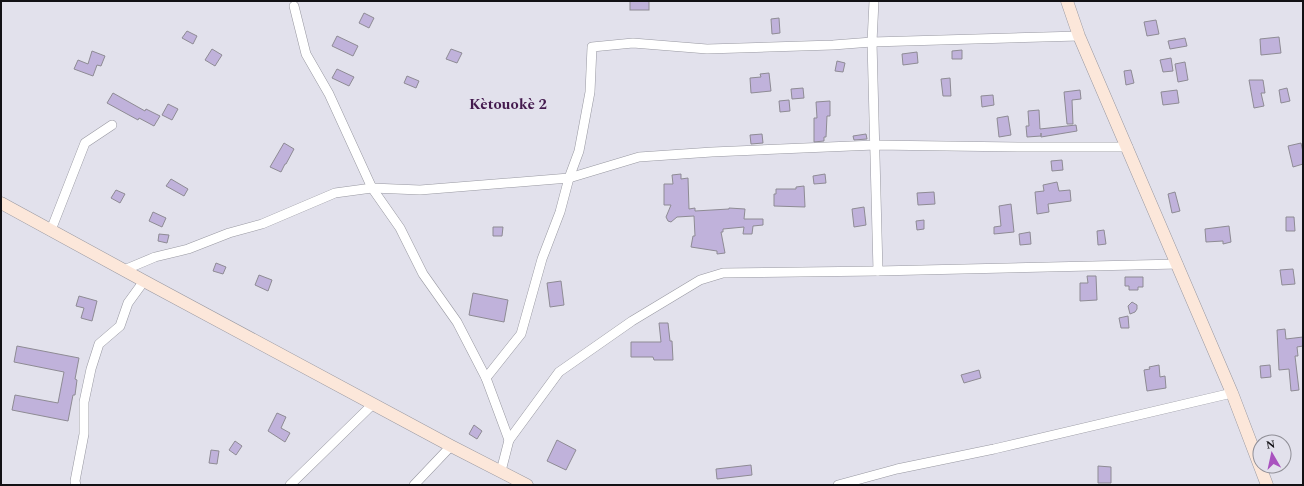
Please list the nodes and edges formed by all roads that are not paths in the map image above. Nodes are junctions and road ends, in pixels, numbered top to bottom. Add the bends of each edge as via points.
1 (874, 1) edge
2 (1067, 1) edge
3 (294, 6) dead end
4 (1079, 36) junction
5 (872, 42) junction
6 (112, 125) dead end
7 (875, 144) junction
8 (1128, 147) junction
9 (569, 178) junction
10 (372, 188) junction
11 (1, 203) edge
12 (51, 230) junction
13 (1178, 264) junction
14 (124, 270) junction
15 (878, 271) junction
16 (144, 281) junction
17 (486, 378) junction
18 (1232, 393) junction
19 (372, 404) junction
20 (509, 440) junction
21 (451, 446) junction
22 (501, 471) junction
23 (76, 485) edge
24 (290, 485) edge
25 (414, 485) edge
26 (527, 485) edge
27 (838, 485) edge
28 (1267, 485) edge

1 - 5 street
2 - 4 main road
3 - 10 street via 306,54 329,94
4 - 5 street
4 - 8 main road
5 - 7 street
5 - 9 street via 707,49 633,43 592,47 590,92 579,151
6 - 12 street via 85,143
7 - 8 street
7 - 9 street via 639,157
7 - 15 street
8 - 13 main road
9 - 10 street via 420,190
9 - 17 street via 521,334
10 - 14 street via 336,193 262,224 155,257
10 - 17 street via 400,228 423,274 457,322
11 - 12 main road
12 - 14 main road
13 - 15 street
13 - 18 main road
14 - 16 main road
15 - 20 street via 723,272 700,280 632,321 559,372
16 - 19 main road
16 - 23 street via 128,303 120,326 99,344 84,402 84,434
17 - 20 street
18 - 27 street via 897,469
18 - 28 main road
19 - 21 main road
19 - 24 street
20 - 22 street
21 - 22 main road
21 - 25 street
22 - 26 main road

